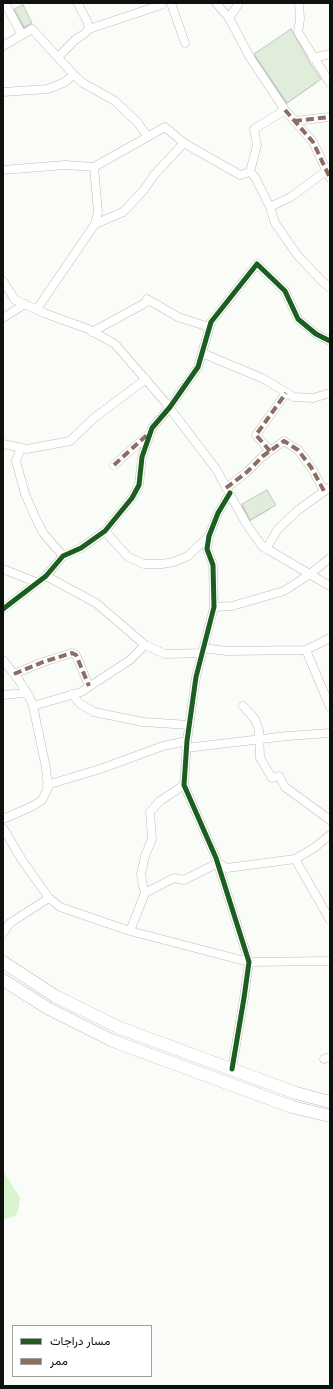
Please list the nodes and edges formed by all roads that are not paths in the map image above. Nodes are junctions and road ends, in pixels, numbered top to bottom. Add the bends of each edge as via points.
1 (5, 3) edge
2 (79, 3) edge
3 (216, 3) edge
4 (239, 3) edge
5 (165, 4) edge
6 (300, 4) edge
7 (229, 18) junction
8 (89, 29) junction
9 (22, 35) junction
10 (185, 43) dead end
11 (3, 46) edge
12 (330, 54) edge
13 (58, 57) junction
14 (313, 58) junction
15 (74, 75) junction
16 (330, 83) edge
17 (3, 92) edge
18 (285, 110) junction
19 (330, 117) edge
20 (294, 121) junction
21 (147, 136) junction
22 (184, 143) junction
23 (94, 167) junction
24 (3, 170) edge
25 (250, 172) junction
26 (329, 172) edge
27 (270, 207) junction
28 (95, 224) junction
29 (3, 281) edge
30 (330, 288) edge
31 (25, 304) junction
32 (37, 310) junction
33 (3, 318) edge
34 (209, 327) junction
35 (92, 332) junction
36 (330, 341) edge
37 (202, 353) junction
38 (146, 379) junction
39 (286, 393) junction
40 (330, 393) edge
41 (170, 407) junction
42 (151, 432) junction
43 (3, 444) edge
44 (21, 448) junction
45 (270, 451) junction
46 (114, 465) dead end
47 (327, 489) edge
48 (228, 490) junction
49 (105, 531) junction
50 (209, 536) junction
51 (266, 548) junction
52 (63, 556) junction
53 (330, 558) edge
54 (3, 569) edge
55 (310, 574) junction
56 (46, 576) junction
57 (38, 582) junction
58 (330, 586) edge
59 (214, 607) junction
60 (3, 609) edge
61 (330, 638) edge
62 (145, 645) junction
63 (203, 650) junction
64 (306, 650) junction
65 (3, 660) edge
66 (14, 674) junction
67 (88, 686) junction
68 (72, 694) junction
69 (3, 695) edge
70 (29, 696) junction
71 (33, 706) junction
72 (243, 706) dead end
73 (330, 707) edge
74 (189, 724) junction
75 (330, 733) edge
76 (259, 740) junction
77 (186, 745) junction
78 (47, 785) junction
79 (184, 785) junction
80 (3, 819) edge
81 (330, 820) edge
82 (3, 828) edge
83 (330, 835) edge
84 (295, 859) junction
85 (218, 863) junction
86 (146, 893) junction
87 (48, 898) junction
88 (330, 920) edge
89 (6, 921) edge
90 (130, 930) junction
91 (3, 933) edge
92 (330, 961) edge
93 (3, 962) edge
94 (249, 962) junction
95 (3, 980) edge
96 (232, 1069) junction
97 (330, 1102) edge
98 (330, 1116) edge

1 - 9 street
2 - 8 street
3 - 7 street
4 - 7 street
5 - 8 street
5 - 10 street
6 - 14 street via 298,32
7 - 18 street via 251,59
8 - 13 street
9 - 11 street
9 - 13 street via 32,29
12 - 14 street
13 - 15 street
14 - 16 street
15 - 17 street via 63,83 48,88
15 - 21 street via 115,101 138,123
18 - 20 street
18 - 25 street via 254,129 257,144
19 - 20 street
20 - 26 street via 313,142
21 - 22 street via 165,127
21 - 23 street
22 - 25 street via 240,175
22 - 28 street via 122,212
23 - 24 street via 65,165
23 - 28 street via 98,212
25 - 27 street
26 - 27 street via 291,197
27 - 30 street via 275,223 298,256
28 - 32 street
29 - 31 street via 15,300
31 - 32 street
31 - 33 street
32 - 35 street
34 - 35 street via 178,318 147,299 147,302
34 - 36 street via 256,264 285,291 298,319 316,334
34 - 37 street
35 - 38 street via 115,344
37 - 39 street via 264,379
37 - 41 street via 198,368
38 - 41 street
38 - 44 street via 94,418 70,441 27,450
39 - 40 street via 294,397 313,398
39 - 45 street via 256,435
41 - 42 street
41 - 48 street via 216,469
42 - 46 street
42 - 49 street via 142,458 139,485 132,498
43 - 44 street
44 - 52 street via 16,461 25,494 44,534
45 - 47 street via 284,442 298,450
45 - 48 street
47 - 51 street via 278,529
48 - 50 street
48 - 51 street via 246,525
49 - 50 street via 128,557 144,564 174,562 188,556
49 - 52 street via 81,548
50 - 59 street
51 - 55 street
52 - 56 street
53 - 55 street
54 - 57 street
55 - 58 street
55 - 59 street via 284,591 232,606
56 - 57 street
56 - 62 street via 96,603
57 - 60 street
59 - 63 street
61 - 64 street
62 - 63 street via 165,654
62 - 67 street via 130,660
63 - 64 street
63 - 74 street
64 - 73 street
65 - 66 street
66 - 67 street via 72,653 76,655
66 - 70 street
67 - 68 street via 81,692
68 - 71 street
68 - 74 street via 79,703 94,712 142,722
69 - 70 street via 24,693
70 - 71 street
71 - 78 street
72 - 76 street via 255,719
74 - 77 street
75 - 76 street
76 - 77 street
76 - 81 street via 260,758 272,778 279,776 286,787
77 - 78 street via 163,746
77 - 79 street
78 - 80 street via 42,800
79 - 85 street
79 - 86 street via 160,801 150,812 152,839 141,874
82 - 87 street
83 - 84 street
84 - 85 street via 228,868
84 - 88 street
85 - 86 street via 184,880 174,878
85 - 94 street
86 - 90 street
87 - 89 street
87 - 90 street via 60,907
89 - 91 street
90 - 94 street
92 - 94 street
93 - 96 main road via 55,996 120,1028
94 - 96 street
95 - 98 main road via 49,1009 113,1041 292,1107
96 - 97 main road

